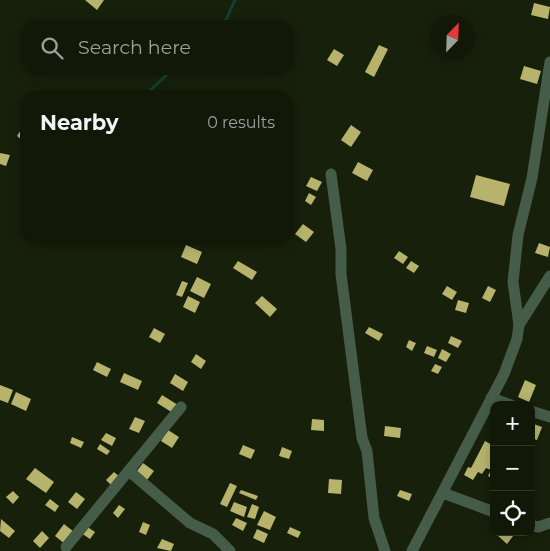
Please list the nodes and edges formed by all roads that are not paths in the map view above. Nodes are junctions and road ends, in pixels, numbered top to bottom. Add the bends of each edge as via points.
1 (550, 62) edge
2 (331, 174) dead end
3 (550, 276) edge
4 (519, 325) junction
5 (492, 398) junction
6 (500, 401) edge
7 (181, 407) dead end
8 (535, 412) edge
9 (550, 417) edge
10 (129, 471) junction
11 (443, 493) junction
12 (490, 511) edge
13 (550, 522) edge
14 (535, 526) edge
15 (66, 547) dead end
16 (230, 551) edge
17 (385, 551) edge
18 (412, 551) edge

1 - 4 street via 532,178 517,245 513,282
2 - 17 street via 362,438 367,451 374,518
3 - 4 street
4 - 5 street via 517,339
5 - 6 street
5 - 11 street
7 - 10 street
8 - 9 street
10 - 15 street
10 - 16 street via 190,523 213,534
11 - 12 street
11 - 18 street
13 - 14 street

